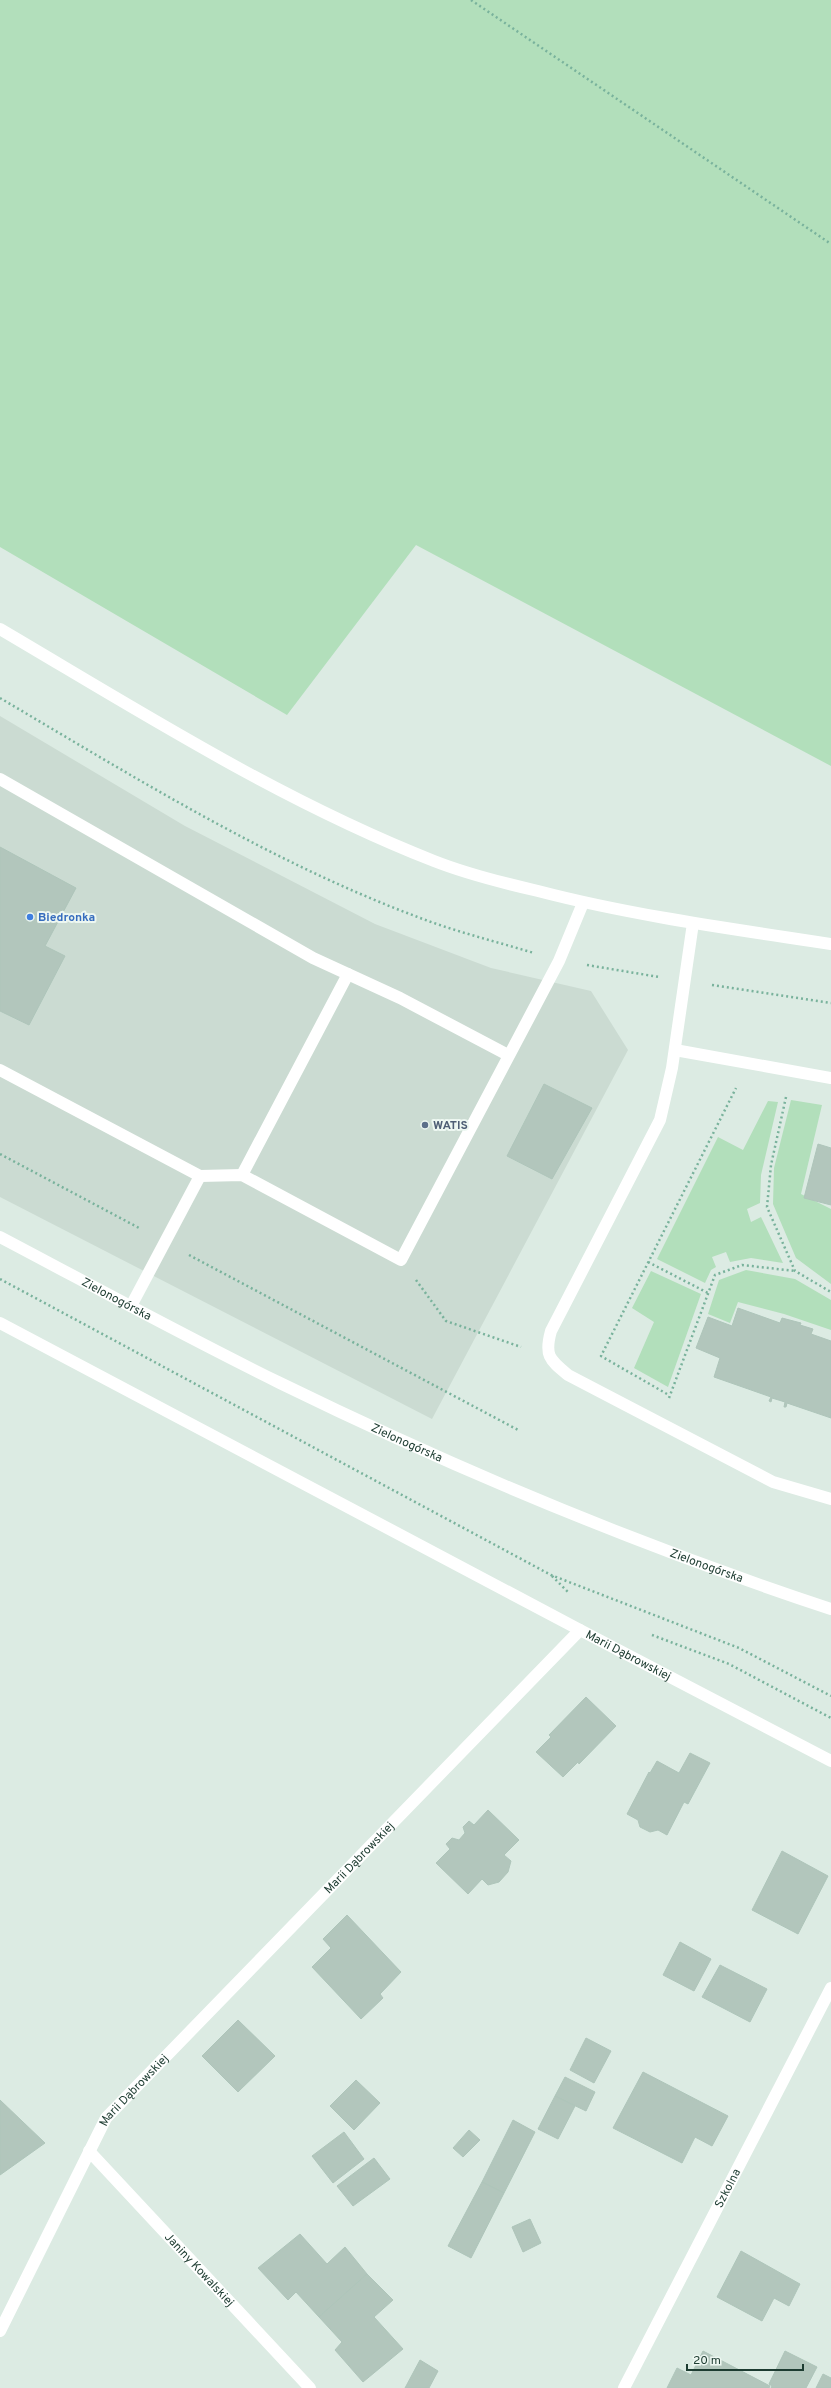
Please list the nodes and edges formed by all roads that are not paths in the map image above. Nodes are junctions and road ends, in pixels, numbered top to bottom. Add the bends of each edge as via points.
1 (0, 629) edge
2 (0, 779) edge
3 (583, 903) junction
4 (693, 923) junction
5 (831, 944) edge
6 (348, 974) junction
7 (674, 1050) junction
8 (508, 1055) junction
9 (0, 1070) edge
10 (831, 1078) edge
11 (242, 1175) junction
12 (200, 1176) junction
13 (0, 1237) edge
14 (131, 1306) junction
15 (0, 1323) edge
16 (831, 1499) edge
17 (831, 1609) edge
18 (580, 1630) junction
19 (831, 1761) edge
20 (831, 1988) edge
21 (89, 2151) junction
22 (0, 2331) edge
23 (310, 2388) edge
24 (624, 2388) edge

1 - 3 street via 282,792 363,831 436,861 501,882
2 - 6 street via 313,958
3 - 4 street
3 - 8 street via 559,961
4 - 5 street
4 - 7 street
6 - 8 street via 400,998
6 - 11 street
7 - 10 street
7 - 16 street via 660,1120 551,1332 547,1346 550,1360 568,1375 773,1482
8 - 11 street via 401,1260
9 - 12 street
11 - 12 street
12 - 14 street
13 - 14 street, Zielonogórska
14 - 17 street, Zielonogórska via 280,1383 488,1478 662,1549
15 - 18 street
18 - 19 street, Marii Dąbrowskiej
18 - 21 street, Marii Dąbrowskiej via 106,2118
20 - 24 street, Szkolna
21 - 22 street, Marii Dąbrowskiej
21 - 23 street, Janiny Kowalskiej

